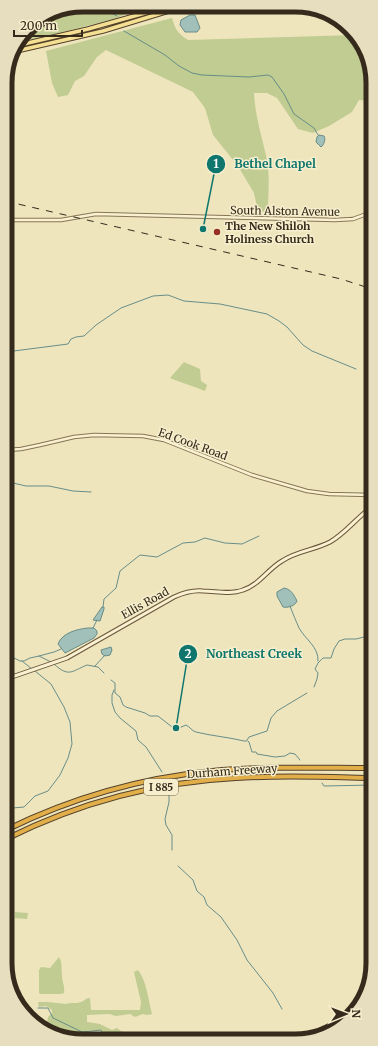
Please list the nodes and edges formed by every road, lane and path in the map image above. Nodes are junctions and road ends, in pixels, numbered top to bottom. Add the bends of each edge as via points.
1 (149, 12) edge
2 (165, 12) edge
3 (23, 44) edge
4 (19, 50) edge
5 (366, 214) edge
6 (12, 220) edge
7 (12, 450) edge
8 (366, 495) edge
9 (366, 511) edge
10 (12, 677) edge
11 (366, 768) edge
12 (366, 778) edge
13 (12, 827) edge
14 (12, 836) edge

1 - 3 main road
2 - 4 main road via 103,31
5 - 6 street, South Alston Avenue via 353,219 336,220 96,214 61,220
7 - 8 street, Ed Cook Road via 81,436 143,436 164,440 252,475 300,489 319,493
9 - 10 main road, Ellis Road via 341,535 281,561 254,585 243,590 227,592 183,593 67,658
11 - 13 highway, Durham Freeway / I 885 via 249,768 174,776 88,796
12 - 14 highway, Durham Freeway / I 885 via 243,777 163,786 79,808

